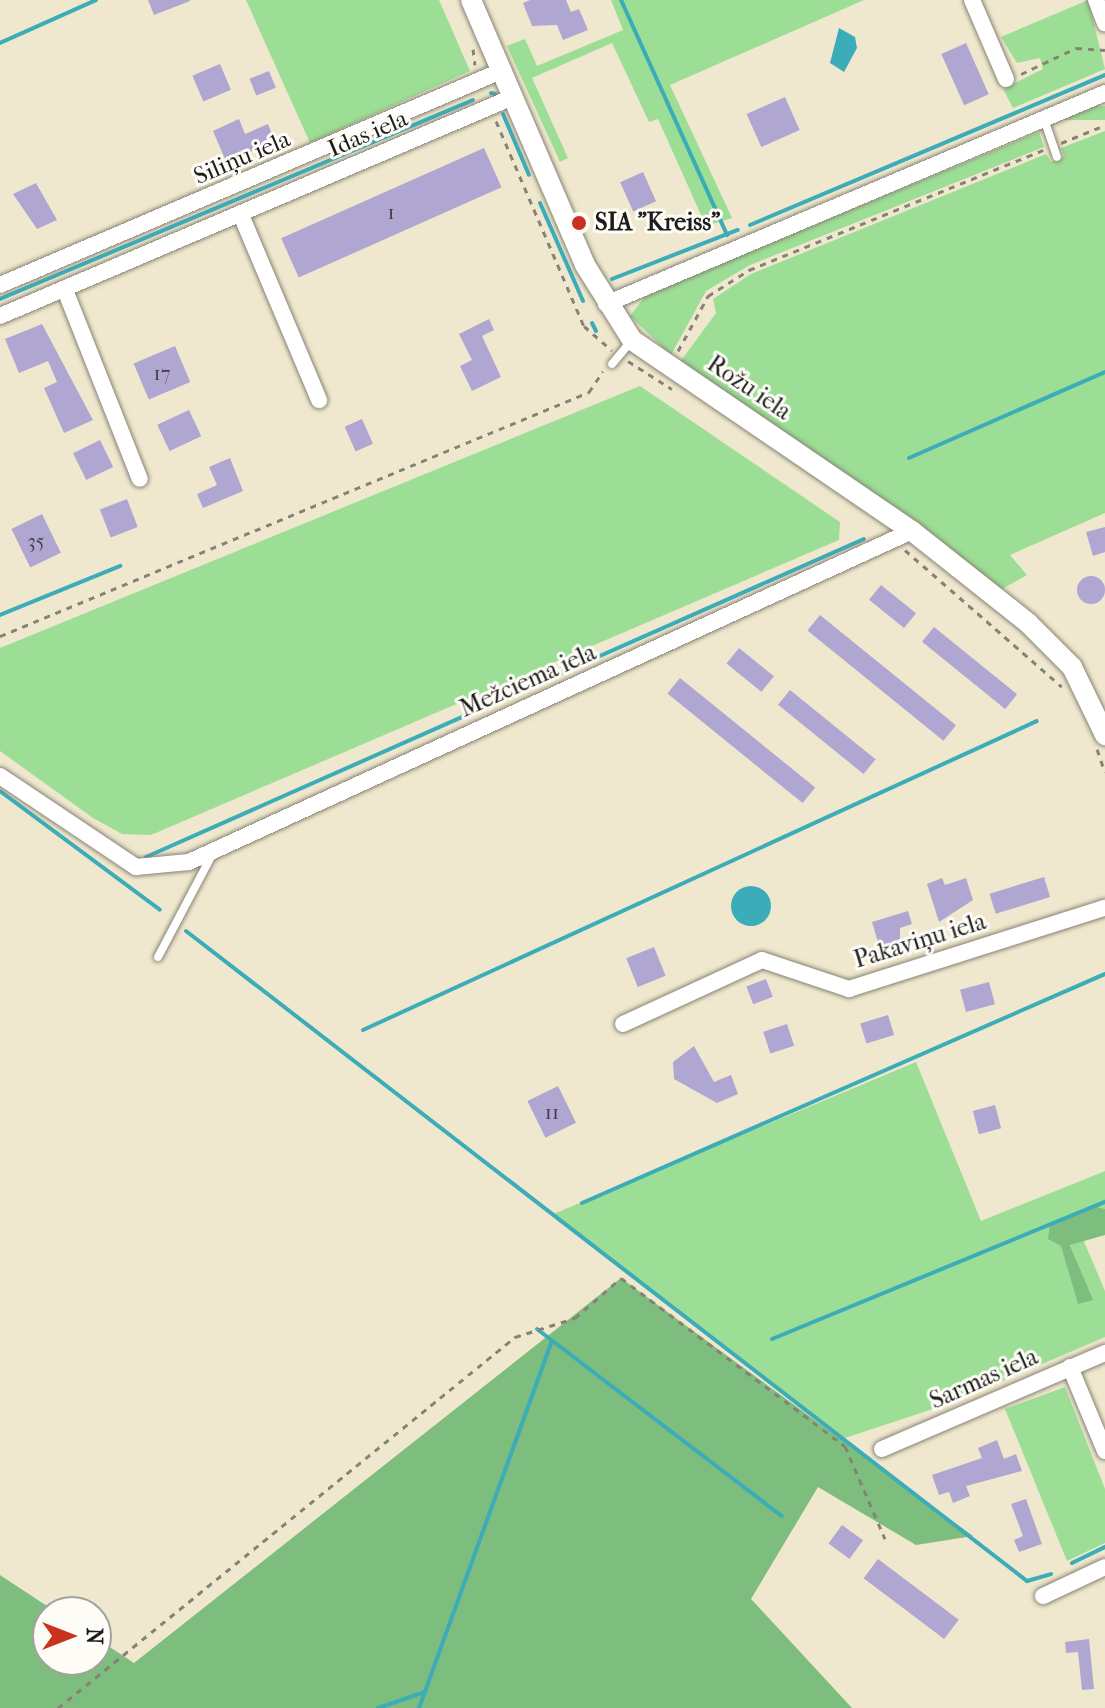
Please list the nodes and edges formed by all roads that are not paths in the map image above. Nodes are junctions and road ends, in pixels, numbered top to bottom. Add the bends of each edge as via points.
1 (471, 0) edge
2 (972, 0) edge
3 (1096, 0) edge
4 (1105, 23) edge
5 (501, 71) junction
6 (1006, 79) road end
7 (1105, 93) edge
8 (513, 97) junction
9 (1044, 119) junction
10 (1057, 157) dead end
11 (241, 215) junction
12 (0, 285) edge
13 (65, 290) junction
14 (606, 304) junction
15 (0, 316) edge
16 (632, 340) junction
17 (612, 364) road end
18 (319, 400) dead end
19 (140, 479) dead end
20 (912, 531) junction
21 (1105, 735) edge
22 (0, 776) edge
23 (214, 852) junction
24 (1105, 908) edge
25 (158, 957) dead end
26 (623, 1024) dead end
27 (1105, 1353) edge
28 (1070, 1367) junction
29 (882, 1449) dead end
30 (1105, 1451) edge
31 (1105, 1567) edge
32 (1043, 1596) dead end

1 - 5 street, Rožu iela
2 - 6 street
3 - 4 street
5 - 8 street, Rožu iela
5 - 12 street, Siliņu iela
7 - 9 street
8 - 11 street, Idas iela
8 - 14 street, Rožu iela
9 - 10 lane
9 - 14 street
11 - 13 street, Idas iela
11 - 18 street
13 - 15 street, Idas iela
13 - 19 street
14 - 16 street, Rožu iela
16 - 17 lane
16 - 20 street, Rožu iela via 664,373
20 - 21 street, Rožu iela via 1050,643 1091,698
20 - 23 street, Mežciema iela
22 - 23 street, Mežciema iela via 110,855 163,869
23 - 25 lane
24 - 26 street, Pakaviņu iela via 849,989 762,960
27 - 28 street, Sarmas iela
28 - 29 street, Sarmas iela
28 - 30 street
31 - 32 street

